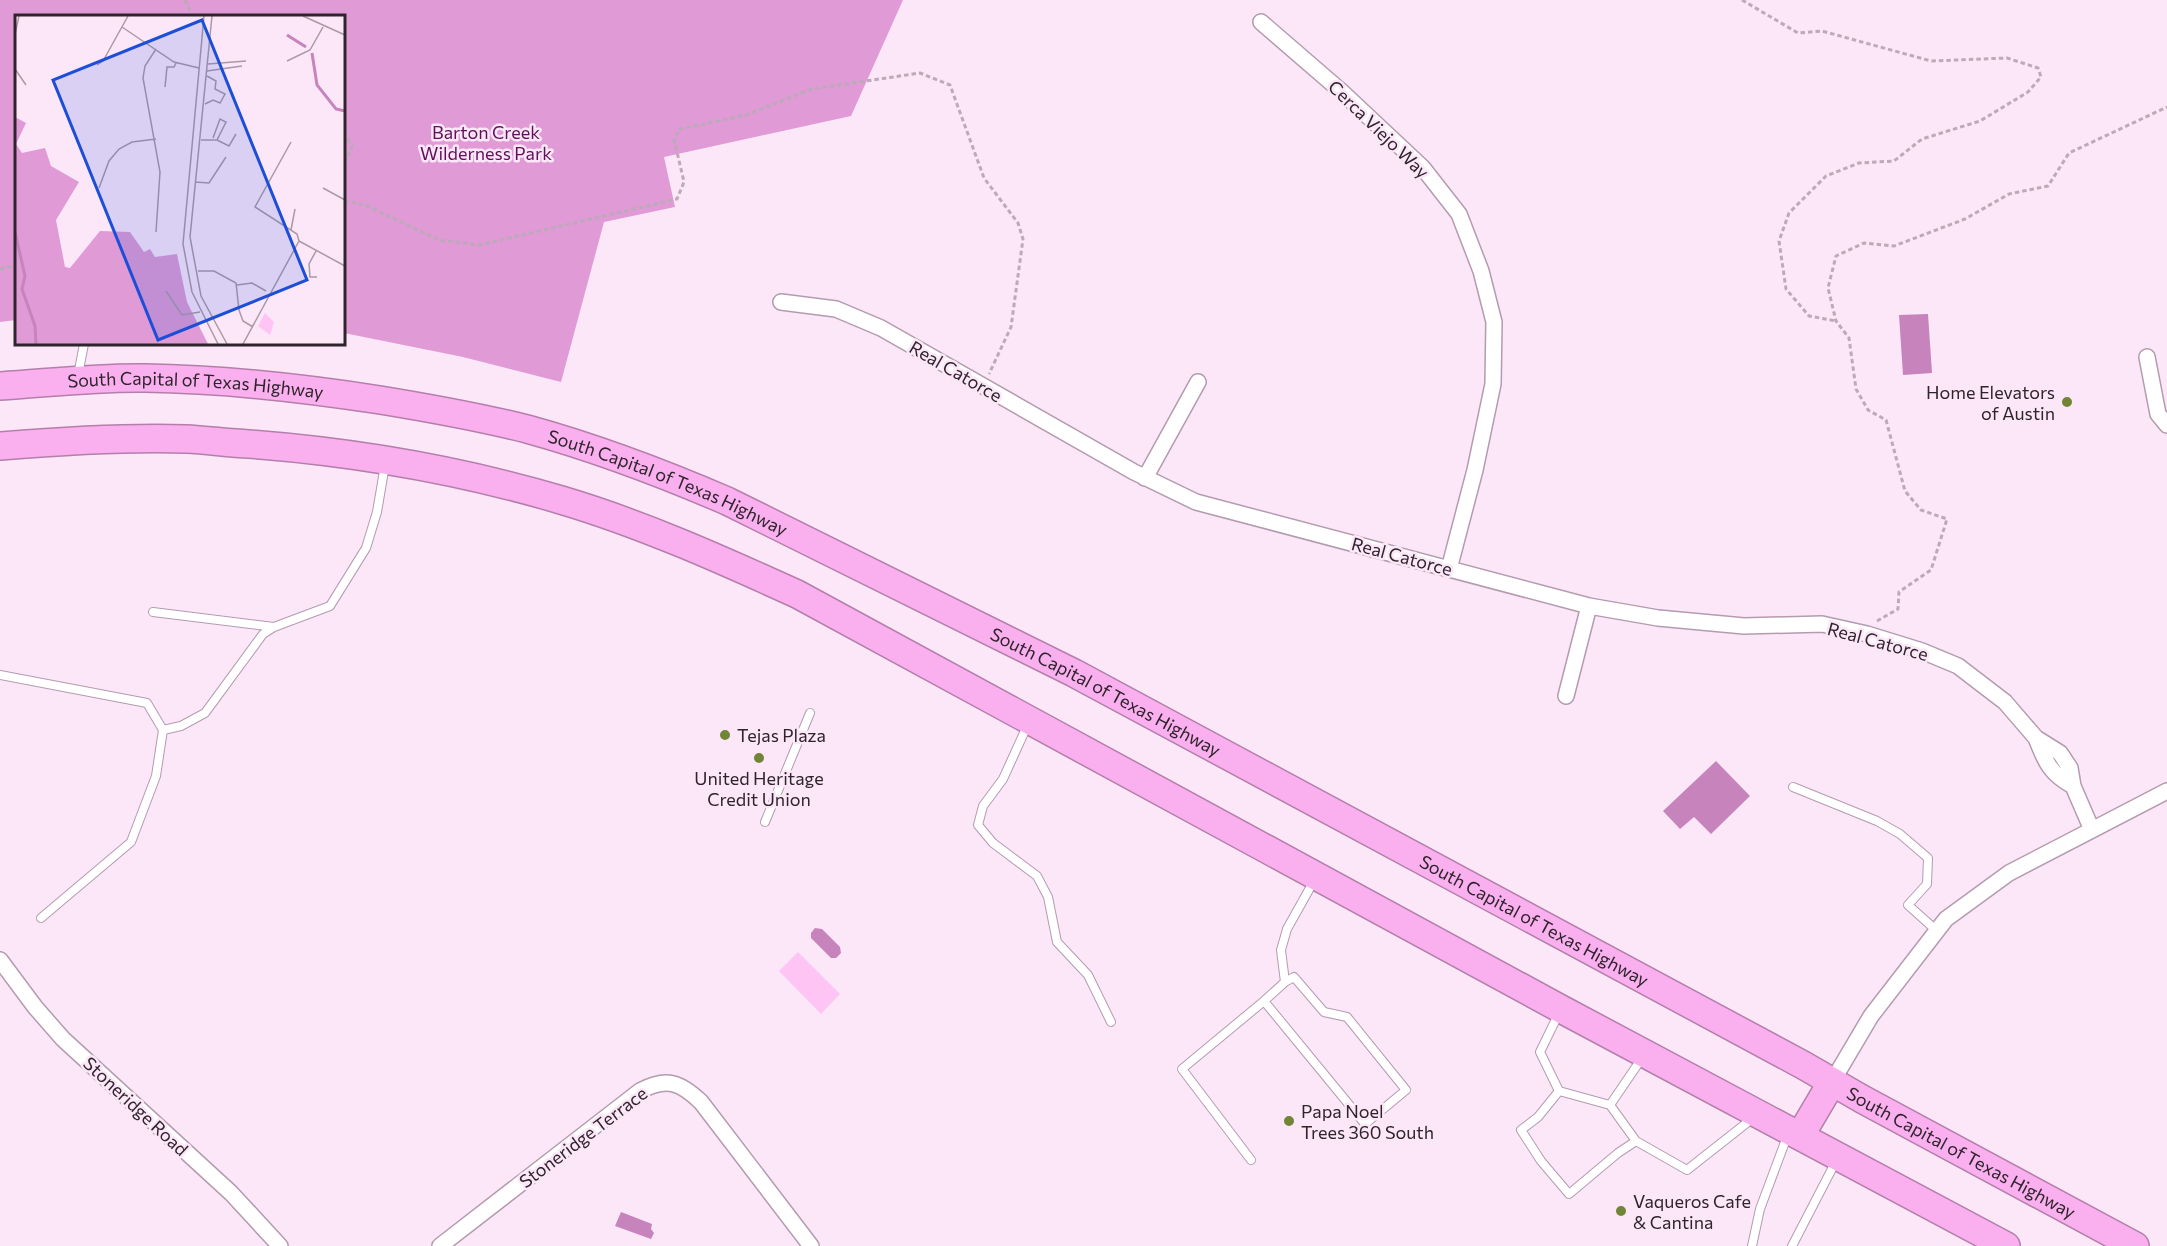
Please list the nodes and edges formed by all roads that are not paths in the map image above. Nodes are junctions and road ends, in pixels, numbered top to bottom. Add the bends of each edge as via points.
1 (1261, 22) dead end
2 (780, 302) dead end
3 (84, 345) edge
4 (2147, 357) dead end
5 (77, 381) junction
6 (1198, 382) dead end
7 (0, 386) edge
8 (2167, 424) edge
9 (0, 446) edge
10 (386, 460) junction
11 (1145, 478) junction
12 (1449, 569) junction
13 (1589, 606) junction
14 (153, 612) dead end
15 (274, 627) junction
16 (0, 675) edge
17 (1566, 696) dead end
18 (810, 713) dead end
19 (1030, 719) junction
20 (164, 730) junction
21 (1793, 787) dead end
22 (2167, 791) edge
23 (765, 822) dead end
24 (2092, 830) junction
25 (1317, 875) junction
26 (41, 918) dead end
27 (1937, 931) junction
28 (0, 960) edge
29 (1285, 982) junction
30 (1264, 1001) junction
31 (1562, 1009) junction
32 (1111, 1022) dead end
33 (1646, 1053) junction
34 (1832, 1082) junction
35 (1559, 1091) junction
36 (1610, 1105) junction
37 (1759, 1113) junction
38 (1795, 1133) junction
39 (1636, 1141) junction
40 (1838, 1157) junction
41 (1251, 1160) dead end
42 (280, 1246) edge
43 (440, 1246) edge
44 (811, 1246) edge
45 (1752, 1246) edge
46 (1792, 1246) edge
47 (2006, 1246) edge
48 (2135, 1246) edge

1 - 12 street, Cerca Viejo Way via 1423,168 1459,214 1481,271 1494,322 1494,384
2 - 11 street, Real Catorce via 836,309 881,328
3 - 5 lane
4 - 8 street via 2158,414
5 - 7 highway, South Capital of Texas Highway
5 - 34 highway, South Capital of Texas Highway via 143,378 243,382 431,408 526,429 679,480 1074,673
6 - 11 street
9 - 10 highway via 98,439 187,439 288,446
10 - 15 lane via 366,548 330,606
10 - 19 highway via 474,477 561,500 715,557 796,594
11 - 12 street, Real Catorce via 1196,502
12 - 13 street, Real Catorce
13 - 17 street
13 - 24 street, Real Catorce via 1658,618 1744,626 1822,624 1867,634 1958,666 2005,702 2036,738 2057,778 2073,786
14 - 15 lane
15 - 20 lane via 263,634 205,712 181,726
16 - 20 lane via 147,703
18 - 23 lane
19 - 25 highway
19 - 32 lane via 1003,779 983,806 978,825 993,843 1037,876 1048,897 1057,942 1088,975
20 - 26 lane via 156,776 131,842
21 - 27 lane via 1877,821 1928,858 1927,884 1908,905
22 - 24 street
24 - 27 street via 2009,873 1946,919
25 - 29 lane via 1287,929 1281,950
25 - 31 highway
27 - 34 street via 1871,1016
28 - 42 street, Stoneridge Road via 63,1039 231,1193
29 - 30 lane
29 - 30 lane via 1294,977 1324,1012 1347,1017 1406,1090 1365,1124
30 - 41 lane via 1182,1069
31 - 33 highway
31 - 35 lane via 1540,1052
33 - 36 lane
33 - 37 highway
34 - 38 highway
34 - 48 highway, South Capital of Texas Highway
35 - 36 lane
35 - 39 lane via 1538,1118 1521,1130 1569,1194
36 - 39 lane
37 - 38 highway
37 - 39 lane via 1687,1170
38 - 40 highway
38 - 45 lane via 1760,1209
40 - 46 lane
40 - 47 highway
43 - 44 street, Stoneridge Terrace via 640,1091 662,1082 687,1089 701,1102

